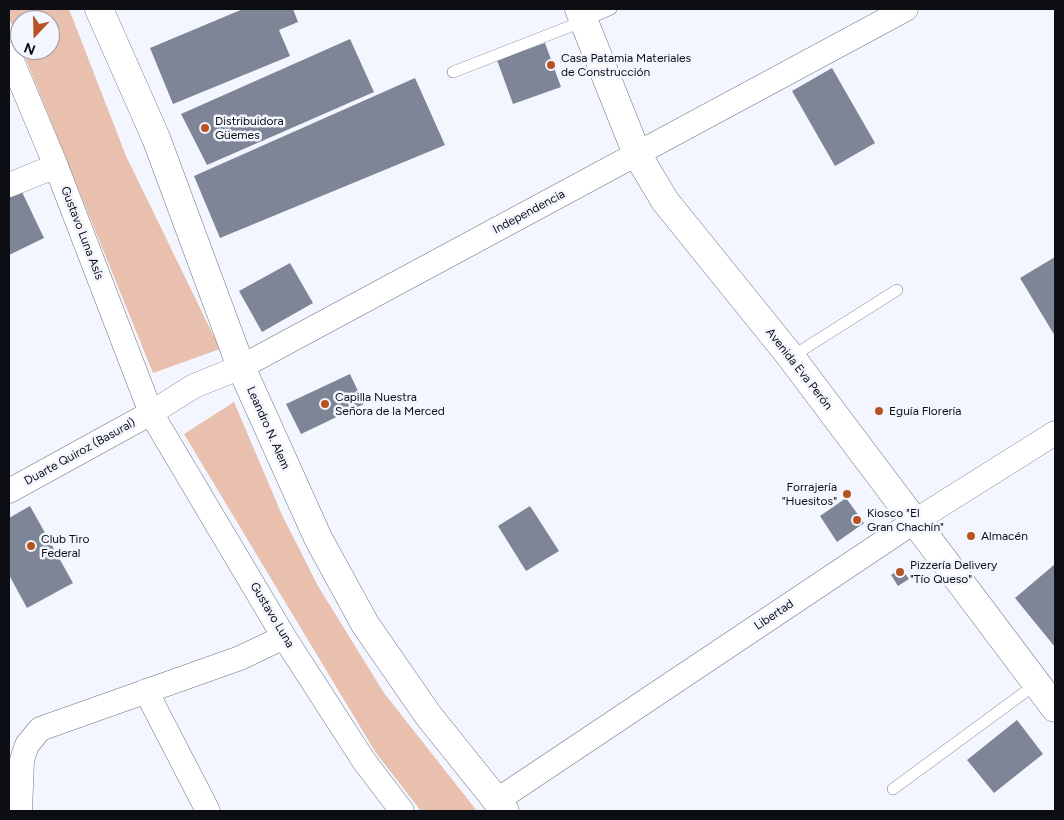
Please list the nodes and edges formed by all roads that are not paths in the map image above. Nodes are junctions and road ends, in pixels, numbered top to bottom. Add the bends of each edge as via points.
1 (99, 9) edge
2 (611, 9) edge
3 (906, 9) edge
4 (582, 15) edge
5 (9, 54) edge
6 (453, 72) dead end
7 (636, 154) junction
8 (56, 166) junction
9 (9, 185) edge
10 (897, 290) dead end
11 (790, 357) junction
12 (241, 367) junction
13 (151, 413) junction
14 (1055, 433) edge
15 (9, 491) edge
16 (915, 521) junction
17 (284, 637) junction
18 (1036, 684) junction
19 (146, 691) junction
20 (1055, 708) edge
21 (893, 789) dead end
22 (501, 806) edge
23 (20, 811) edge
24 (208, 811) edge
25 (402, 811) edge

1 - 12 street, Leandro N. Alem via 156,138
2 - 4 lane
3 - 7 street, Independencia
4 - 6 lane
4 - 7 street, Avenida Eva Perón
5 - 8 street, Gustavo Luna Asís
7 - 11 street, Avenida Eva Perón via 665,201
7 - 12 street, Independencia
8 - 9 street
8 - 13 street, Gustavo Luna Asís
10 - 11 lane
11 - 16 street, Avenida Eva Perón
12 - 13 street, Independencia via 194,386
12 - 22 street, Leandro N. Alem via 318,538 365,624 428,714
13 - 15 street, Duarte Quiroz (Basural)
13 - 17 street, Gustavo Luna
14 - 16 street, Libertad
16 - 18 street, Avenida Eva Perón
16 - 22 street, Libertad
17 - 19 street via 240,658
17 - 25 street, Gustavo Luna via 364,762
18 - 20 street, Avenida Eva Perón
18 - 21 lane
19 - 23 street via 40,729 27,745 22,760
19 - 24 street

